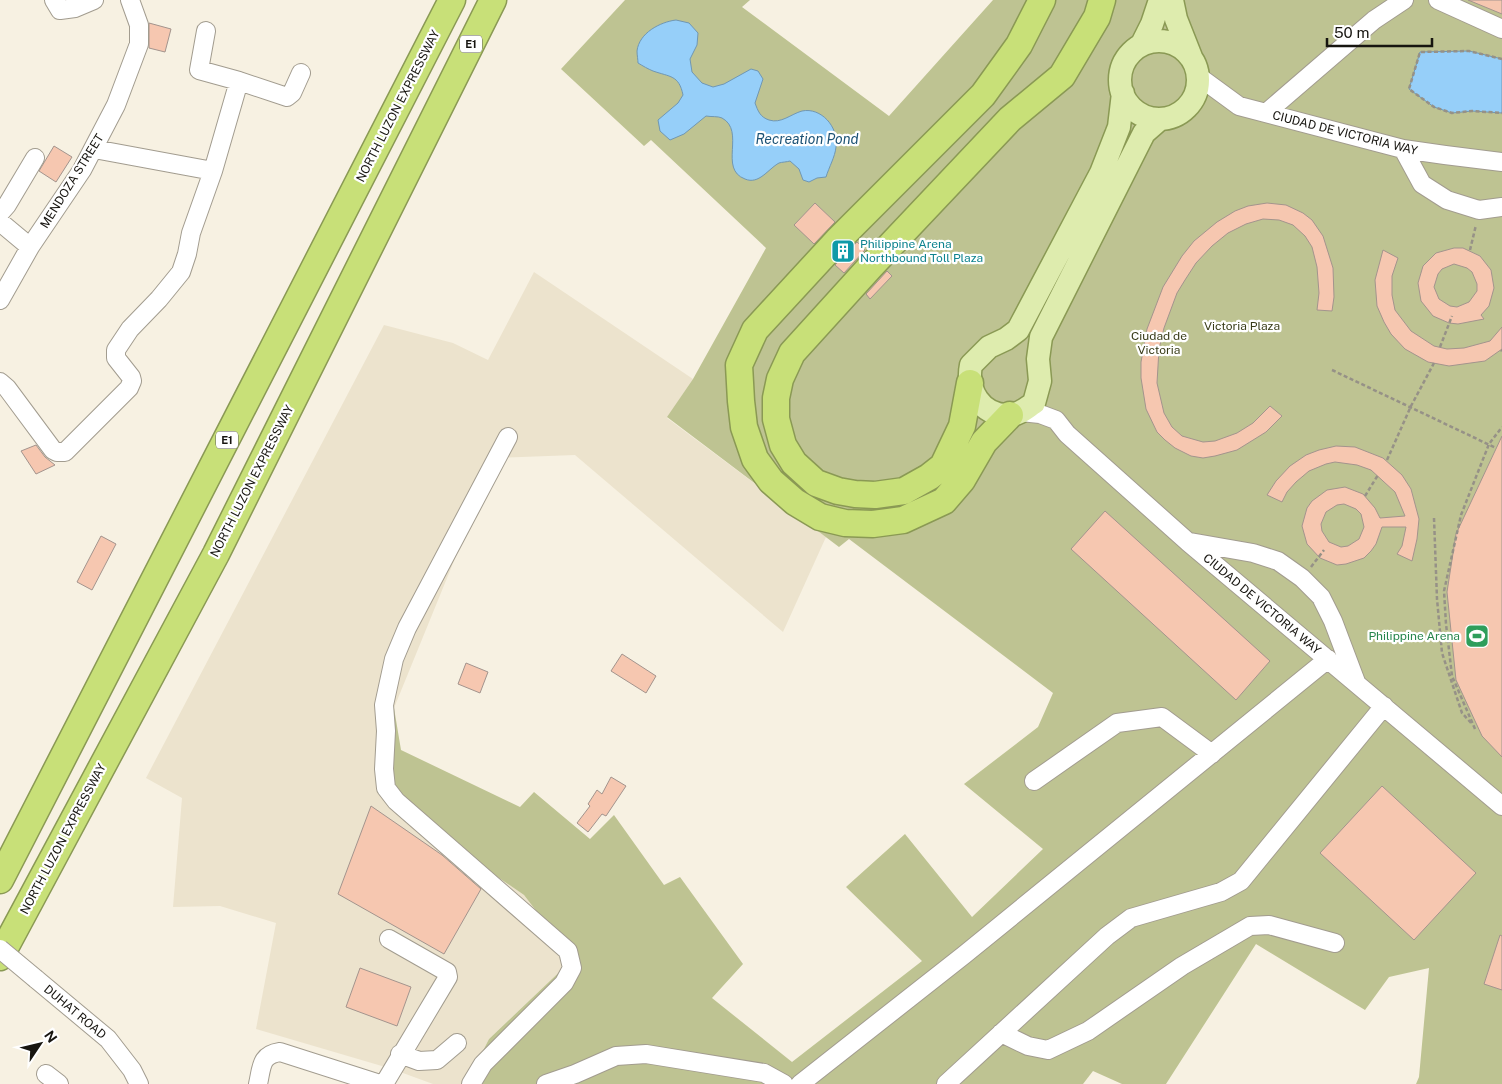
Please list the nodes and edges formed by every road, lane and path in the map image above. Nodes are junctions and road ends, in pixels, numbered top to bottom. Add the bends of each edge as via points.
1 (54, 0) edge
2 (94, 0) edge
3 (130, 0) edge
4 (452, 0) edge
5 (493, 0) edge
6 (1042, 0) edge
7 (1102, 0) edge
8 (1160, 0) edge
9 (1172, 0) edge
10 (1404, 0) edge
11 (1438, 0) edge
12 (1502, 29) edge
13 (206, 31) dead end
14 (1142, 44) junction
15 (1502, 59) edge
16 (1194, 67) junction
17 (301, 73) dead end
18 (239, 81) junction
19 (1123, 93) junction
20 (1266, 113) junction
21 (1502, 113) edge
22 (1160, 119) junction
23 (94, 149) junction
24 (1403, 149) junction
25 (35, 158) dead end
26 (1502, 162) edge
27 (213, 171) junction
28 (1502, 207) edge
29 (1478, 210) junction
30 (0, 213) edge
31 (0, 222) edge
32 (30, 247) junction
33 (1470, 250) dead end
34 (0, 300) edge
35 (1452, 316) dead end
36 (1440, 347) dead end
37 (1434, 363) dead end
38 (1332, 370) dead end
39 (0, 382) edge
40 (970, 383) junction
41 (1412, 406) junction
42 (1015, 414) junction
43 (1502, 427) edge
44 (508, 437) dead end
45 (1489, 444) junction
46 (1496, 448) dead end
47 (1387, 460) dead end
48 (1378, 475) dead end
49 (1365, 496) dead end
50 (1434, 518) dead end
51 (1188, 542) junction
52 (1324, 550) dead end
53 (1302, 578) junction
54 (1328, 659) junction
55 (1356, 683) junction
56 (1384, 706) junction
57 (1212, 754) junction
58 (1034, 781) dead end
59 (1502, 806) edge
60 (0, 880) edge
61 (389, 939) dead end
62 (1335, 943) dead end
63 (0, 949) edge
64 (0, 957) edge
65 (1001, 1033) junction
66 (457, 1043) dead end
67 (400, 1054) junction
68 (139, 1084) edge
69 (258, 1084) edge
70 (380, 1084) edge
71 (384, 1084) edge
72 (471, 1084) edge
73 (546, 1084) edge
74 (784, 1084) edge
75 (800, 1084) edge
76 (946, 1084) edge

1 - 2 street via 60,10
3 - 23 street, MENDOZA STREET via 139,25 139,44 116,105
4 - 60 highway, NORTH LUZON EXPRESSWAY / E1
5 - 64 highway, NORTH LUZON EXPRESSWAY / E1 via 216,554
6 - 42 highway via 1019,45 983,95 836,241 755,330 739,366 744,427 755,459 771,481 795,502 820,517 845,523 903,520 944,501 962,480 984,442
7 - 40 highway via 1097,17 1062,76 1010,119 792,353 780,379 776,419 783,445 794,463 816,483 855,494 904,491 943,466 962,426
8 - 14 main road
9 - 16 main road
10 - 20 street via 1374,20
11 - 12 street
13 - 18 street via 199,70
14 - 16 main road via 1156,41 1177,45
14 - 19 main road via 1123,66
15 - 21 path via 1469,51 1420,52 1409,89 1434,107 1452,114 1472,111
16 - 20 street, CIUDAD DE VICTORIA WAY via 1239,106
16 - 22 main road via 1198,91 1191,103 1177,115
17 - 18 street via 292,93 287,96
18 - 27 street
19 - 22 main road via 1141,114
19 - 40 main road via 1119,128 1101,173 1018,330 977,358 971,365
20 - 24 street, CIUDAD DE VICTORIA WAY
22 - 42 main road via 1144,133 1042,337 1038,358 1040,381 1034,403
23 - 27 street
23 - 32 street, MENDOZA STREET
24 - 26 street, CIUDAD DE VICTORIA WAY
24 - 29 street via 1422,184 1447,200
25 - 30 street
27 - 39 street via 181,272 130,329 116,350 116,358 131,377 131,384 69,450 61,453 53,450
28 - 29 street
29 - 33 path
31 - 32 street
32 - 34 street, MENDOZA STREET
35 - 36 path
37 - 41 path
38 - 41 path
40 - 42 main road via 983,407 992,412
41 - 45 path
41 - 47 path
42 - 51 street, CIUDAD DE VICTORIA WAY via 1040,414 1056,420 1067,434
43 - 45 path
44 - 72 street via 407,628 394,659 384,705 386,788 396,801 568,951 572,968 564,983 483,1064
45 - 46 path
45 - 50 path via 1461,515 1444,590 1452,676 1475,729 1462,712 1442,653
48 - 49 path
51 - 53 street via 1278,561
51 - 54 street, CIUDAD DE VICTORIA WAY
52 - 53 path
53 - 55 street via 1321,597
54 - 55 street, CIUDAD DE VICTORIA WAY
54 - 57 street
55 - 56 street, CIUDAD DE VICTORIA WAY
56 - 59 street, CIUDAD DE VICTORIA WAY
56 - 65 street via 1240,881 1221,892 1131,918
57 - 58 street via 1162,717 1117,723
57 - 75 street
61 - 67 street via 447,972 448,977
62 - 65 street via 1269,925 1250,926 1182,966 1088,1031 1048,1050 1028,1046
63 - 68 street, DUHAT ROAD, bridge via 108,1038
65 - 76 street
66 - 67 street via 437,1060 419,1061
67 - 71 street
69 - 70 street via 263,1061 270,1054 280,1052
73 - 74 street via 616,1056 646,1054 764,1073

